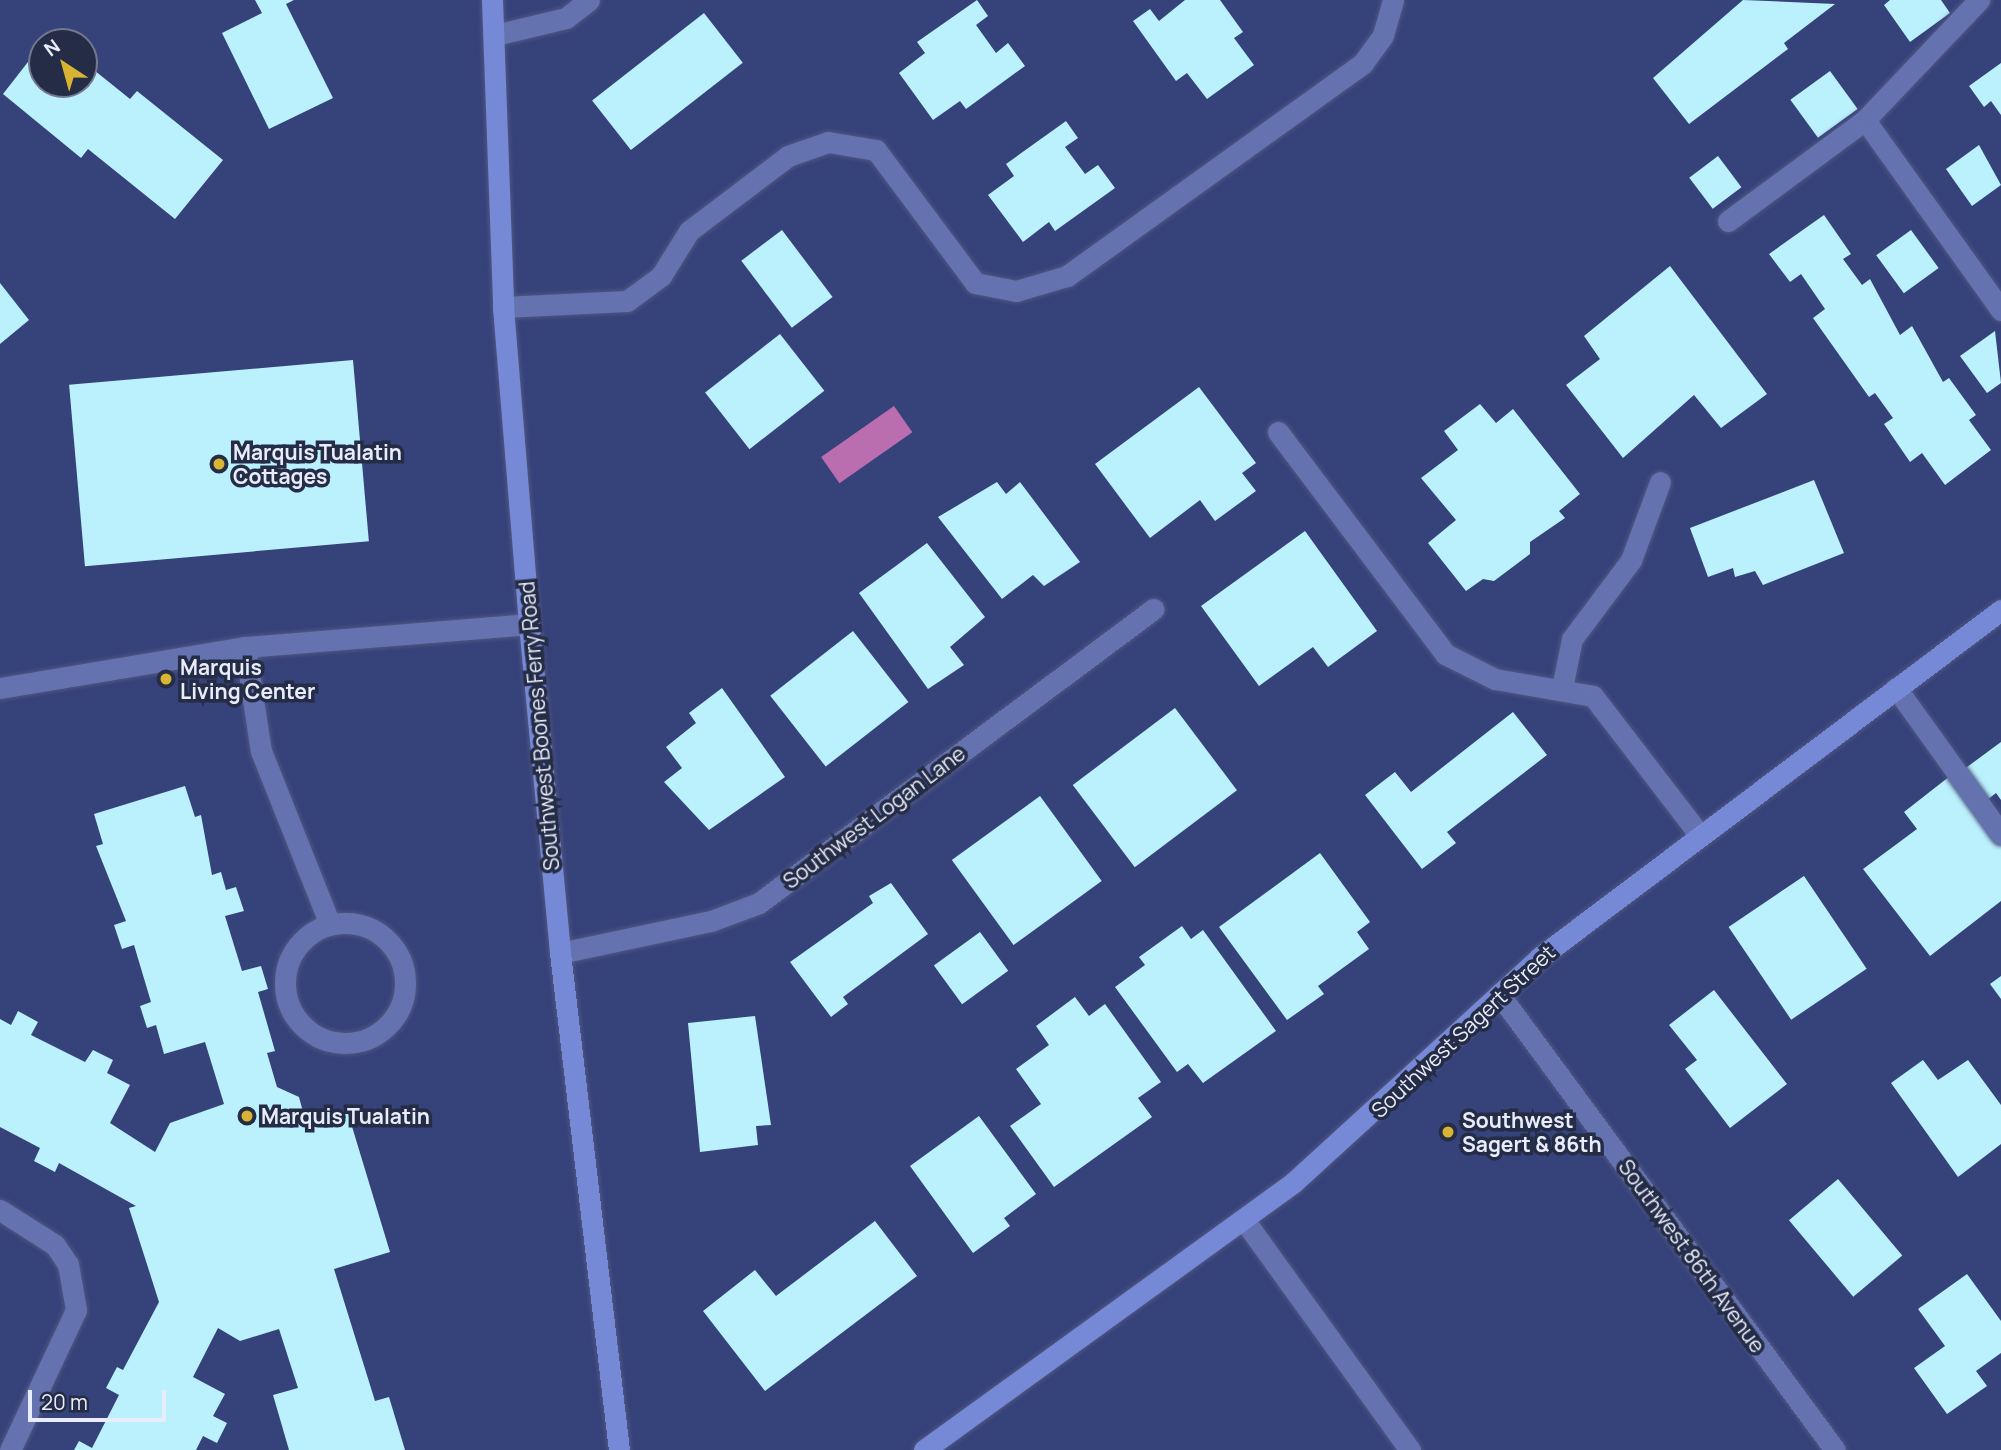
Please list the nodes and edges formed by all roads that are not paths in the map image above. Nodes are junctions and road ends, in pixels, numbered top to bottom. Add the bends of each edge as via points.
1 (492, 0) edge
2 (589, 0) edge
3 (1393, 0) edge
4 (1979, 0) edge
5 (495, 35) junction
6 (1865, 120) junction
7 (1728, 221) dead end
8 (503, 307) junction
9 (2001, 310) edge
10 (1278, 432) dead end
11 (1660, 482) dead end
12 (1153, 609) dead end
13 (2001, 610) edge
14 (529, 624) junction
15 (246, 647) junction
16 (0, 688) edge
17 (1562, 688) junction
18 (1896, 688) junction
19 (1699, 834) junction
20 (2001, 834) edge
21 (330, 924) junction
22 (560, 953) junction
23 (1499, 994) junction
24 (0, 1210) edge
25 (1244, 1220) junction
26 (10, 1450) edge
27 (619, 1450) edge
28 (924, 1450) edge
29 (1410, 1450) edge
30 (1835, 1450) edge

1 - 5 main road, Southwest Boones Ferry Road
2 - 5 street via 566,19
3 - 8 street via 1383,36 1363,62 1067,276 1016,291 975,283 876,150 828,142 788,156 689,231 661,276 627,301
4 - 6 street
5 - 8 main road, Southwest Boones Ferry Road
6 - 7 street
6 - 9 street
8 - 14 main road, Southwest Boones Ferry Road
10 - 17 street via 1445,654 1495,679
11 - 17 street via 1631,561 1572,639
12 - 22 street, Southwest Logan Lane via 760,902 711,921
13 - 18 main road, Southwest Sagert Street
14 - 15 street
14 - 22 main road, Southwest Boones Ferry Road
15 - 16 street
15 - 21 street via 261,751
17 - 19 street via 1593,696
18 - 19 main road, Southwest Sagert Street
18 - 20 street
19 - 23 main road, Southwest Sagert Street
21 - 21 street via 308,934 293,952 286,999 314,1035 336,1044 360,1042 397,1014 404,968 376,931
22 - 27 main road, Southwest Boones Ferry Road
23 - 25 main road, Southwest Sagert Street via 1368,1119
23 - 30 street, Southwest 86th Avenue
24 - 26 street via 55,1245 68,1264 76,1310
25 - 28 main road, Southwest Sagert Street
25 - 29 street

